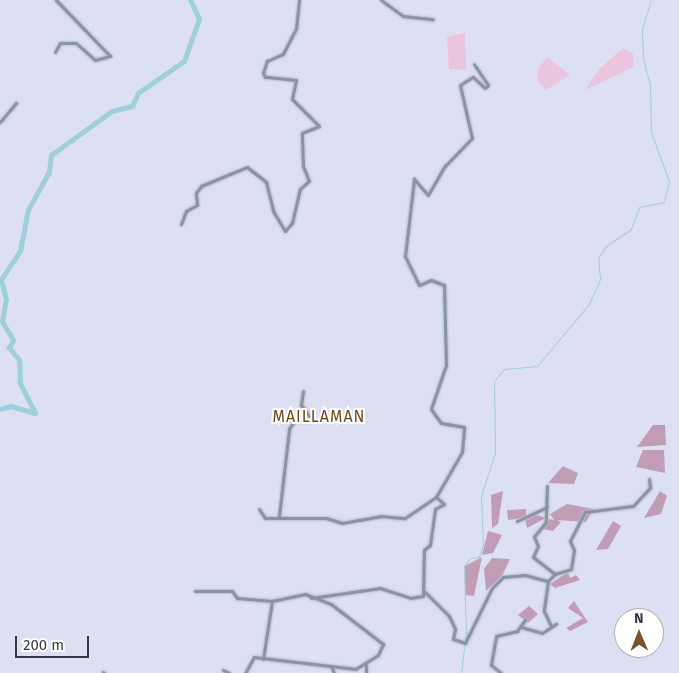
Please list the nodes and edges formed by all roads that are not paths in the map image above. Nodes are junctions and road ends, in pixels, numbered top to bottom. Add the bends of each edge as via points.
1 (56, 0) edge
2 (299, 0) edge
3 (381, 0) edge
4 (433, 19) dead end
5 (55, 52) dead end
6 (474, 64) dead end
7 (16, 103) dead end
8 (0, 122) edge
9 (181, 224) dead end
10 (303, 391) dead end
11 (649, 479) dead end
12 (547, 486) dead end
13 (436, 497) junction
14 (547, 507) junction
15 (259, 509) dead end
16 (279, 516) junction
17 (517, 521) dead end
18 (555, 574) junction
19 (548, 581) junction
20 (195, 591) dead end
21 (425, 592) junction
22 (311, 598) junction
23 (272, 600) junction
24 (525, 620) dead end
25 (556, 624) dead end
26 (551, 626) junction
27 (521, 627) junction
28 (263, 659) junction
29 (366, 665) junction
30 (331, 666) junction
31 (223, 670) dead end
32 (229, 673) edge
33 (245, 673) edge
34 (334, 673) edge
35 (366, 673) edge
36 (501, 673) edge

1 - 5 street via 110,56 95,60 76,43 60,43
2 - 9 street via 296,29 283,54 266,61 263,73 265,77 296,80 292,99 319,126 302,133 303,166 309,181 300,190 289,229 273,211 266,182 247,167 202,186 196,193 197,205 186,211
3 - 4 street via 403,16
6 - 13 street via 488,85 485,88 473,77 460,85 472,138 445,166 428,195 414,179 405,256 419,285 431,280 444,285 446,365 431,409 438,421 456,423 466,431 462,452
7 - 8 street
10 - 16 street via 301,405 309,422 294,421 289,429
11 - 18 street via 650,488 633,506 585,512 570,541 574,550 571,570
12 - 14 street
13 - 16 street via 405,518 380,516 342,523
13 - 21 street via 444,504 435,510 430,545 424,550
14 - 17 street
14 - 18 street via 546,522 534,537 538,546 533,557
15 - 16 street via 265,518
18 - 19 street
19 - 21 street via 520,574 503,577 481,607 471,637 462,643 453,639 456,628 449,616
19 - 26 street via 544,612
20 - 23 street via 232,591 236,598
21 - 22 street via 410,598 380,588
22 - 23 street via 293,593
22 - 29 street via 331,604 383,644
23 - 28 street
24 - 27 street
25 - 26 street
26 - 27 street via 542,633
27 - 36 street via 496,636 491,665
28 - 30 street
28 - 33 street via 252,657
29 - 30 street
29 - 35 street
30 - 34 street
31 - 32 street

